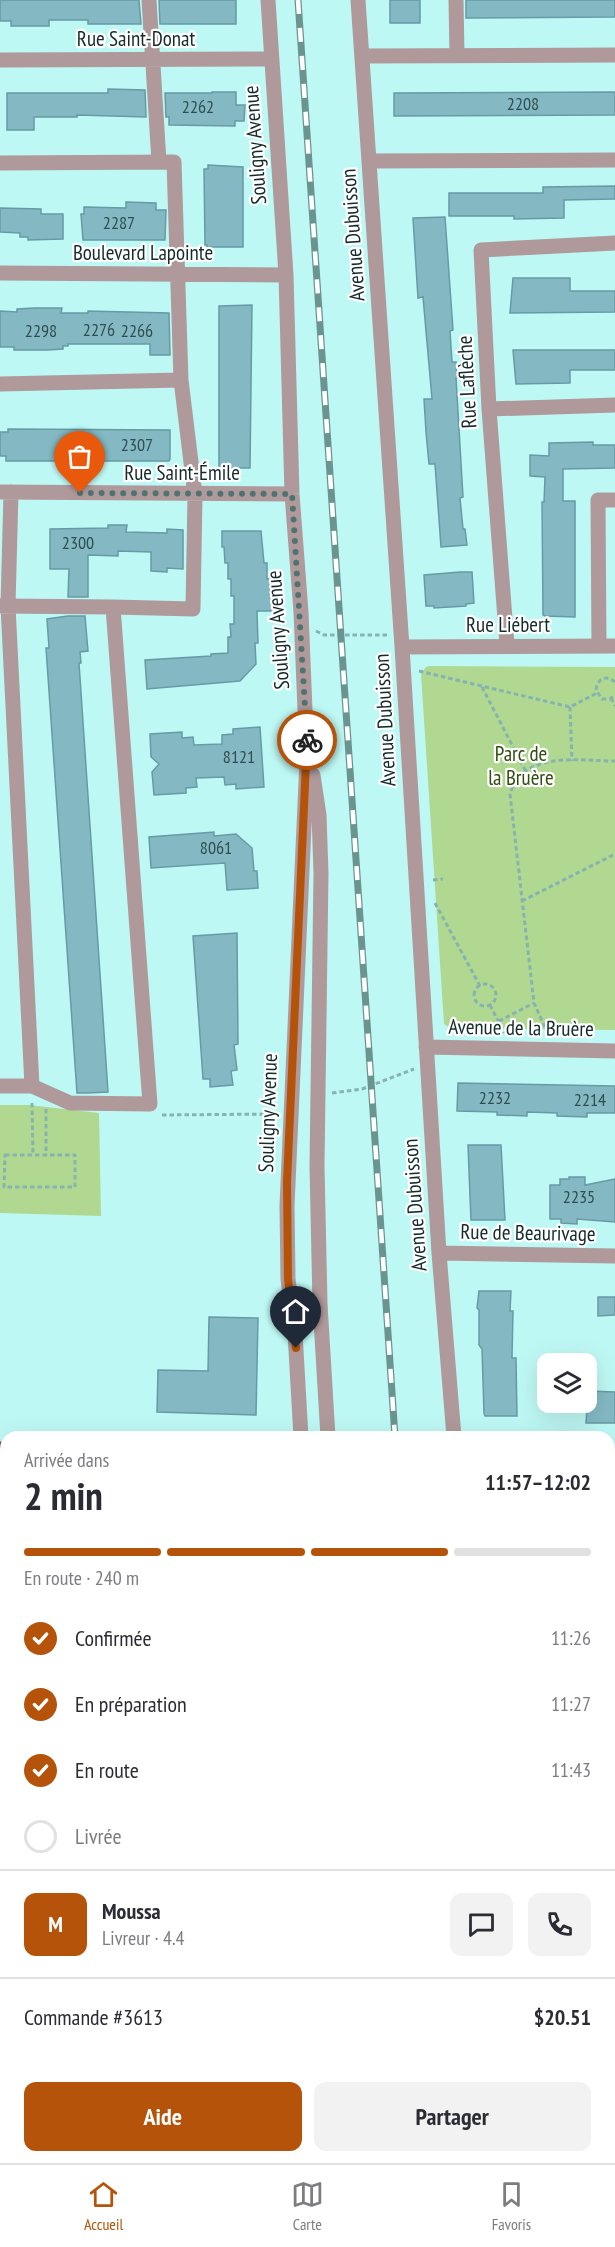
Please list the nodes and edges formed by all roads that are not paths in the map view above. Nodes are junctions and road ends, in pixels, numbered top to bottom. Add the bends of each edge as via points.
1 (149, 0) edge
2 (268, 0) edge
3 (358, 0) edge
4 (456, 0) edge
5 (457, 55) junction
6 (615, 55) edge
7 (362, 56) junction
8 (272, 59) junction
9 (0, 60) edge
10 (151, 60) junction
11 (615, 160) edge
12 (369, 161) junction
13 (159, 162) junction
14 (0, 163) edge
15 (615, 243) edge
16 (0, 273) edge
17 (177, 274) junction
18 (286, 275) junction
19 (181, 380) junction
20 (0, 384) edge
21 (615, 405) edge
22 (489, 409) junction
23 (6, 492) edge
24 (292, 494) junction
25 (195, 495) junction
26 (615, 500) edge
27 (4, 606) edge
28 (113, 607) junction
29 (507, 645) junction
30 (607, 646) edge
31 (402, 647) junction
32 (307, 739) junction
33 (426, 1047) junction
34 (615, 1051) edge
35 (0, 1086) edge
36 (39, 1089) junction
37 (439, 1253) junction
38 (615, 1256) edge
39 (301, 1431) edge
40 (328, 1431) edge
41 (454, 1431) edge

1 - 10 street
2 - 8 street, Souligny Avenue
3 - 7 street, Avenue Dubuisson
4 - 5 street
5 - 6 street
5 - 7 street
7 - 12 street, Avenue Dubuisson
8 - 10 street, Rue Saint-Donat
8 - 18 street, Souligny Avenue
9 - 10 street, Rue Saint-Donat
10 - 13 street
11 - 12 street
12 - 31 street, Avenue Dubuisson
13 - 14 street
13 - 17 street via 174,162
15 - 22 street, Rue Laflèche via 481,249
16 - 17 street, Boulevard Lapointe
17 - 18 street, Boulevard Lapointe
17 - 19 street
18 - 24 street, Souligny Avenue
19 - 20 street
19 - 25 street
21 - 22 street
22 - 29 street, Rue Laflèche
23 - 25 street, Rue Saint-Émile
23 - 27 street
24 - 25 street, Rue Saint-Émile
24 - 32 street, Souligny Avenue
25 - 28 street via 193,609
26 - 30 street via 598,500
27 - 28 street
27 - 36 street
28 - 36 street via 150,1104 70,1103
29 - 30 street, Rue Liébert
29 - 31 street, Rue Liébert
31 - 33 street, Avenue Dubuisson
32 - 39 street, Souligny Avenue via 287,1206 288,1279
32 - 40 street via 320,815 317,1166
33 - 34 street, Avenue de la Bruère
33 - 37 street, Avenue Dubuisson
35 - 36 street
37 - 38 street, Rue de Beaurivage
37 - 41 street, Avenue Dubuisson

